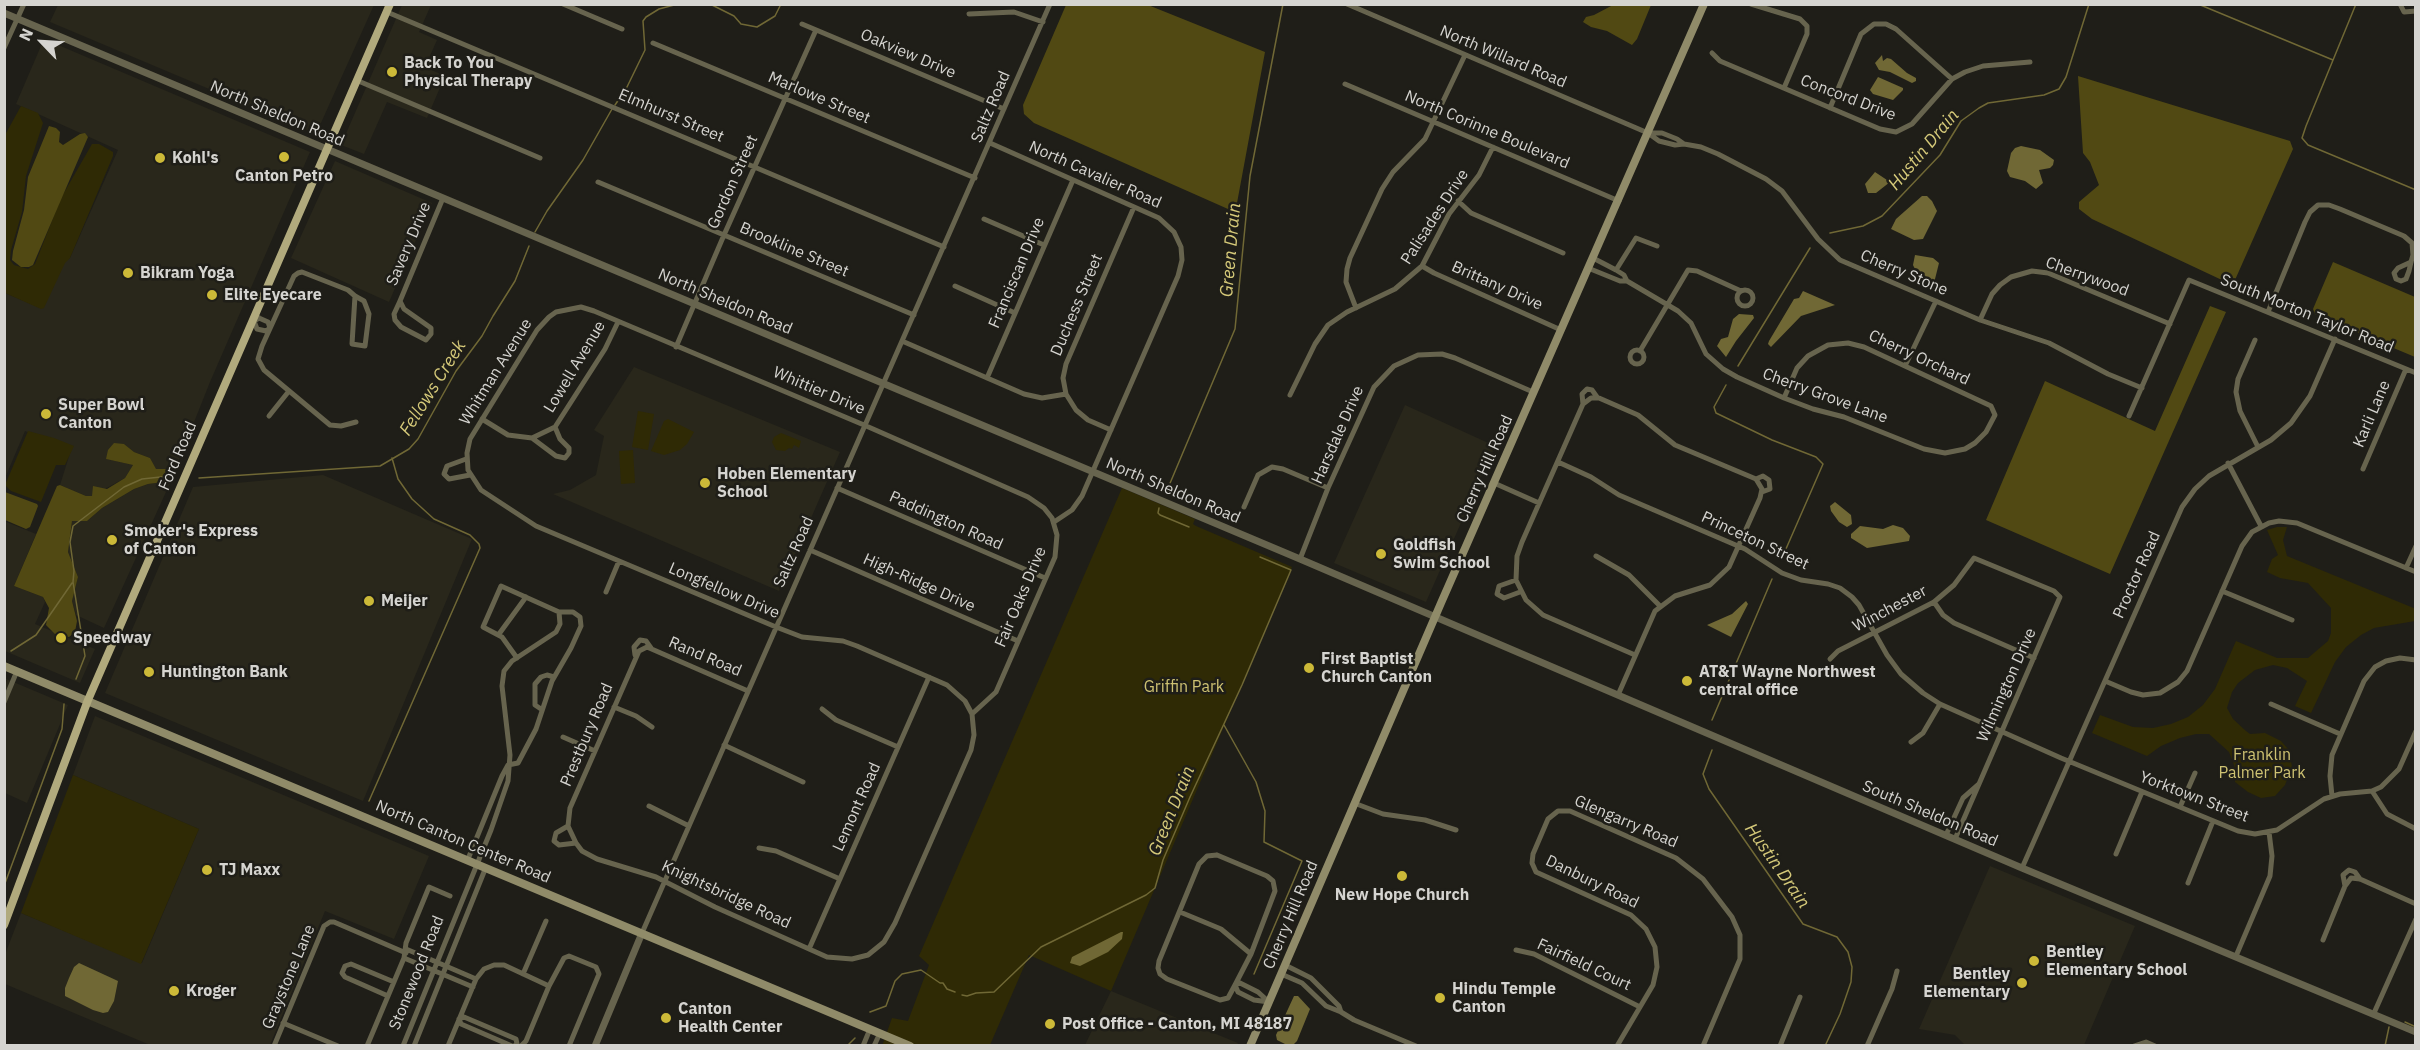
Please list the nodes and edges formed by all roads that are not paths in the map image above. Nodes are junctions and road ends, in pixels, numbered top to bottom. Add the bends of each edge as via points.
1 (24, 4) edge
2 (564, 4) edge
3 (1050, 4) edge
4 (1347, 4) edge
5 (1704, 4) edge
6 (1751, 4) edge
7 (2400, 4) edge
8 (388, 8) edge
9 (2415, 11) edge
10 (4, 13) edge
11 (969, 14) dead end
12 (18, 19) junction
13 (1043, 22) junction
14 (802, 24) dead end
15 (622, 29) dead end
16 (816, 30) junction
17 (653, 43) dead end
18 (4, 48) edge
19 (1712, 52) dead end
20 (1465, 55) junction
21 (1993, 57) dead end
22 (2030, 62) dead end
23 (1994, 65) junction
24 (1952, 79) junction
25 (356, 80) junction
26 (1345, 84) dead end
27 (1784, 88) junction
28 (786, 98) junction
29 (1830, 108) junction
30 (1004, 109) junction
31 (1434, 122) junction
32 (1648, 133) junction
33 (990, 143) junction
34 (1493, 147) junction
35 (326, 149) junction
36 (540, 158) dead end
37 (754, 167) junction
38 (975, 178) junction
39 (1073, 180) junction
40 (598, 182) dead end
41 (443, 198) junction
42 (1458, 201) junction
43 (1619, 201) junction
44 (1134, 207) junction
45 (984, 219) dead end
46 (724, 235) junction
47 (1044, 245) junction
48 (1657, 246) dead end
49 (944, 247) junction
50 (1563, 253) dead end
51 (1593, 258) junction
52 (2411, 262) dead end
53 (1422, 266) junction
54 (1588, 268) junction
55 (1616, 270) junction
56 (1627, 281) junction
57 (955, 286) dead end
58 (1741, 291) dead end
59 (355, 296) junction
60 (400, 301) junction
61 (1936, 301) junction
62 (1668, 303) junction
63 (694, 304) junction
64 (1356, 308) junction
65 (563, 310) joint
66 (2268, 312) junction
67 (1015, 313) junction
68 (914, 315) junction
69 (1980, 320) junction
70 (254, 321) junction
71 (618, 322) junction
72 (2170, 324) junction
73 (270, 328) junction
74 (1561, 330) junction
75 (2335, 339) junction
76 (902, 340) junction
77 (2255, 340) dead end
78 (676, 346) junction
79 (1640, 351) dead end
80 (1905, 366) junction
81 (2406, 369) junction
82 (2415, 373) edge
83 (987, 378) junction
84 (883, 384) junction
85 (2142, 388) junction
86 (289, 391) junction
87 (1533, 392) junction
88 (1066, 394) junction
89 (1290, 395) dead end
90 (1594, 397) junction
91 (1784, 398) junction
92 (1583, 404) junction
93 (1995, 411) joint
94 (269, 416) dead end
95 (2129, 416) dead end
96 (482, 419) junction
97 (356, 422) dead end
98 (864, 425) junction
99 (555, 427) junction
100 (1111, 430) junction
101 (532, 438) junction
102 (2258, 447) junction
103 (466, 459) junction
104 (1557, 462) junction
105 (2228, 463) junction
106 (2363, 469) dead end
107 (1092, 472) junction
108 (470, 475) junction
109 (1756, 479) junction
110 (1494, 483) junction
111 (837, 488) junction
112 (1328, 488) junction
113 (1762, 489) junction
114 (1539, 503) junction
115 (1244, 507) dead end
116 (1054, 522) junction
117 (2261, 526) junction
118 (1739, 546) junction
119 (2415, 546) edge
120 (810, 550) junction
121 (1596, 556) dead end
122 (1300, 559) junction
123 (619, 561) junction
124 (2406, 568) junction
125 (2415, 572) edge
126 (1045, 578) junction
127 (1516, 580) junction
128 (2222, 591) junction
129 (606, 592) dead end
130 (1520, 592) junction
131 (526, 597) junction
132 (2060, 597) joint
133 (1934, 602) junction
134 (1660, 606) junction
135 (560, 612) junction
136 (1435, 617) junction
137 (2292, 620) dead end
138 (776, 627) junction
139 (1874, 633) junction
140 (499, 634) junction
141 (640, 640) joint
142 (1018, 641) junction
143 (642, 648) joint
144 (652, 649) junction
145 (1635, 655) junction
146 (636, 657) junction
147 (517, 658) junction
148 (2034, 658) junction
149 (1830, 659) dead end
150 (2415, 660) edge
151 (4, 666) edge
152 (17, 671) junction
153 (554, 677) junction
154 (929, 677) junction
155 (2105, 681) junction
156 (748, 691) junction
157 (1618, 694) junction
158 (88, 700) junction
159 (4, 702) edge
160 (1940, 704) junction
161 (2271, 704) dead end
162 (614, 706) junction
163 (541, 709) junction
164 (822, 709) dead end
165 (972, 714) junction
166 (652, 727) dead end
167 (2415, 731) edge
168 (2002, 732) junction
169 (2340, 734) junction
170 (563, 737) dead end
171 (1911, 742) dead end
172 (724, 745) junction
173 (898, 747) junction
174 (2034, 747) joint
175 (595, 751) junction
176 (2069, 762) junction
177 (508, 765) junction
178 (2195, 772) dead end
179 (803, 782) dead end
180 (1978, 784) junction
181 (2372, 791) junction
182 (2142, 792) junction
183 (494, 795) junction
184 (2332, 796) junction
185 (502, 798) junction
186 (1354, 803) junction
187 (649, 806) dead end
188 (2180, 807) junction
189 (1561, 810) joint
190 (2213, 821) junction
191 (568, 826) junction
192 (689, 826) junction
193 (2415, 829) edge
194 (1456, 830) dead end
195 (2269, 832) junction
196 (1946, 835) junction
197 (478, 837) junction
198 (1955, 839) junction
199 (487, 840) junction
200 (576, 843) junction
201 (759, 848) dead end
202 (2116, 854) dead end
203 (468, 860) junction
204 (476, 863) junction
205 (486, 867) junction
206 (2022, 868) junction
207 (840, 879) junction
208 (664, 881) junction
209 (2188, 883) dead end
210 (450, 896) dead end
211 (2415, 903) edge
212 (456, 911) junction
213 (1180, 912) junction
214 (465, 915) junction
215 (2415, 919) edge
216 (546, 921) dead end
217 (4, 925) edge
218 (642, 933) junction
219 (2323, 940) dead end
220 (809, 949) junction
221 (1516, 950) dead end
222 (405, 953) junction
223 (1251, 954) junction
224 (2236, 956) junction
225 (436, 961) junction
226 (445, 965) junction
227 (1285, 965) junction
228 (432, 970) junction
229 (1897, 971) dead end
230 (441, 974) junction
231 (524, 974) junction
232 (1281, 974) junction
233 (476, 979) junction
234 (394, 982) junction
235 (1235, 985) junction
236 (549, 986) junction
237 (473, 987) junction
238 (388, 996) junction
239 (1800, 997) dead end
240 (1269, 1002) junction
241 (1640, 1007) junction
242 (1341, 1012) junction
243 (2374, 1013) junction
244 (459, 1019) junction
245 (284, 1023) junction
246 (870, 1029) junction
247 (2415, 1032) edge
248 (880, 1033) junction
249 (517, 1045) edge
250 (274, 1046) edge
251 (338, 1046) edge
252 (367, 1046) edge
253 (403, 1046) edge
254 (414, 1046) edge
255 (448, 1046) edge
256 (569, 1046) edge
257 (595, 1046) edge
258 (863, 1046) edge
259 (874, 1046) edge
260 (910, 1046) edge
261 (1250, 1046) edge
262 (1416, 1046) edge
263 (1617, 1046) edge
264 (1703, 1046) edge
265 (1780, 1046) edge
266 (1867, 1046) edge
267 (2134, 1046) edge
268 (2155, 1046) edge

1 - 12 street
2 - 15 street
3 - 13 street, Saltz Road
4 - 20 street, North Willard Road
5 - 32 main road, Cherry Hill Road
6 - 27 street via 1800,19 1807,26
7 - 9 street via 2404,12
8 - 25 main road, Ford Road
8 - 37 street, Elmhurst Street
10 - 12 street, North Sheldon Road
11 - 13 street via 1014,12
12 - 18 street
12 - 35 street, North Sheldon Road
13 - 30 street, Saltz Road
14 - 16 street, Oakview Drive
16 - 28 street, Gordon Street
16 - 30 street, Oakview Drive
17 - 28 street, Marlowe Street
19 - 27 street, Concord Drive via 1720,62
20 - 31 street
20 - 32 street, North Willard Road
21 - 23 street
22 - 23 street, Concord Drive
23 - 24 street, Concord Drive via 1973,68
24 - 29 street, Concord Drive via 1902,131 1885,131
24 - 29 street via 1896,29 1874,24 1861,34
25 - 35 main road, Ford Road
25 - 36 street
26 - 31 street, North Corinne Boulevard
27 - 29 street, Concord Drive
28 - 37 street, Gordon Street
28 - 38 street, Marlowe Street
30 - 33 street, Saltz Road
31 - 34 street, North Corinne Boulevard
31 - 64 street via 1423,143 1393,172 1382,189 1350,258 1346,282
32 - 43 main road, Cherry Hill Road
32 - 61 street, Cherry Stone via 1675,146 1706,148 1772,183 1840,260
33 - 38 street, Saltz Road
33 - 39 street, North Cavalier Road
34 - 42 street, Palisades Drive via 1479,175
34 - 43 street, North Corinne Boulevard
35 - 41 street, North Sheldon Road
35 - 70 main road, Ford Road
37 - 46 street, Gordon Street
37 - 49 street, Elmhurst Street
38 - 49 street, Saltz Road
39 - 44 street, North Cavalier Road
39 - 47 street, Franciscan Drive
40 - 46 street, Brookline Street
41 - 60 street, Savery Drive
41 - 63 street, North Sheldon Road
42 - 50 street via 1471,213
42 - 53 street, Palisades Drive
43 - 51 main road, Cherry Hill Road
44 - 88 street, Duchess Street via 1065,364
44 - 100 street, North Cavalier Road via 1164,221 1174,232 1182,255 1179,271
45 - 47 street
46 - 63 street, Gordon Street
46 - 68 street, Brookline Street
47 - 67 street, Franciscan Drive
48 - 55 street via 1636,238
49 - 68 street, Saltz Road
51 - 54 main road, Cherry Hill Road
51 - 55 street, Cherry Grove Lane
52 - 66 street via 2412,243 2404,236 2329,205 2318,205 2305,222
53 - 64 street, Palisades Drive via 1395,289
53 - 74 street, Brittany Drive
54 - 56 street, Cherry Grove Lane
54 - 74 main road, Cherry Hill Road
55 - 56 street, Cherry Grove Lane
56 - 62 street, Cherry Grove Lane
57 - 67 street
58 - 62 street via 1690,269
59 - 59 street via 352,344 365,346 369,314 364,301
59 - 73 street via 300,272 294,276
60 - 60 street, Savery Drive via 395,320 426,339 431,328 408,313
61 - 69 street, Cherry Stone
61 - 80 street
62 - 79 street
62 - 91 street, Cherry Grove Lane via 1691,323 1706,354 1715,363
63 - 78 street, Gordon Street
63 - 84 street, North Sheldon Road
64 - 89 street, Palisades Drive via 1336,318 1318,337
65 - 71 street, Whittier Drive via 581,307
65 - 96 street, Whitman Avenue via 542,323
66 - 72 street, South Morton Taylor Road via 2189,280
66 - 75 street, South Morton Taylor Road
67 - 83 street, Franciscan Drive
68 - 76 street, Saltz Road
69 - 72 street, Cherrywood via 2000,285 2032,271 2054,275
69 - 85 street, Cherry Stone via 2049,343
70 - 73 street via 265,319
70 - 73 street via 260,331
70 - 158 main road, Ford Road
71 - 78 street, Whittier Drive
71 - 99 street, Lowell Avenue
72 - 85 street
73 - 86 street via 258,361
74 - 87 main road, Cherry Hill Road
75 - 81 street, South Morton Taylor Road
75 - 102 street, Proctor Road via 2301,411 2282,432
76 - 83 street
76 - 84 street, Saltz Road
77 - 102 street via 2236,392 2240,411
78 - 98 street, Whittier Drive
80 - 91 street, Cherry Orchard via 1856,344 1828,345 1802,361
80 - 93 street, Cherry Orchard
81 - 82 street, South Morton Taylor Road
81 - 106 street, Karli Lane
83 - 88 street via 1033,397
84 - 98 street, Saltz Road
84 - 107 street, North Sheldon Road
85 - 95 street
86 - 94 street
86 - 97 street via 330,425
87 - 110 main road, Cherry Hill Road
87 - 112 street, Harsdale Drive via 1448,356 1424,354 1403,360 1374,387
88 - 100 street via 1082,416
90 - 92 street
90 - 92 street via 1594,391 1587,389 1582,394
90 - 109 street via 1638,415 1675,445
91 - 93 street, Cherry Grove Lane via 1924,449 1945,453 1965,449 1979,440
92 - 104 street
96 - 101 street, Lowell Avenue via 508,435
96 - 103 street, Whitman Avenue via 470,439
98 - 111 street, Saltz Road
98 - 116 street, Whittier Drive via 1028,497 1044,508
99 - 101 street, Lowell Avenue
99 - 101 street, Lowell Avenue via 569,448 565,458
100 - 107 street
102 - 105 street, Proctor Road
103 - 108 street
103 - 108 street via 447,466 444,474 449,479
104 - 114 street
104 - 118 street, Princeton Street via 1619,495
105 - 117 street
105 - 155 street, Proctor Road via 2203,481 2182,507
107 - 116 street via 1076,505
107 - 122 street, North Sheldon Road
108 - 123 street, Longfellow Drive via 488,496 536,526
109 - 113 street
109 - 113 street via 1763,476 1769,480 1770,489
110 - 114 street
110 - 136 main road, Cherry Hill Road
111 - 120 street, Saltz Road
111 - 126 street, Paddington Road
112 - 115 street via 1272,467 1258,475
112 - 122 street, Harsdale Drive
113 - 118 street
114 - 127 street via 1517,556
116 - 126 street, Fair Oaks Drive via 1057,550
117 - 124 street via 2279,521 2296,523
117 - 128 street via 2244,543
118 - 134 street via 1729,567 1716,581 1675,596
118 - 139 street, Princeton Street via 1778,571 1844,591 1859,605
119 - 124 street
120 - 138 street, Saltz Road
120 - 142 street, High-Ridge Drive
121 - 134 street via 1629,575
122 - 136 street, North Sheldon Road
123 - 129 street
123 - 138 street, Longfellow Drive
124 - 125 street
126 - 142 street, Fair Oaks Drive
127 - 130 street
127 - 130 street via 1499,586 1497,594 1504,598
128 - 137 street
128 - 155 street via 2187,671 2174,686 2144,695
130 - 145 street via 1543,615
131 - 135 street
131 - 140 street
131 - 140 street via 501,586 483,627
132 - 133 street, Winchester via 2054,591 1973,558 1954,585
132 - 148 street, Wilmington Drive
133 - 139 street, Winchester
133 - 148 street via 1954,623
134 - 145 street
135 - 147 street via 556,632
135 - 153 street via 575,613 581,622
136 - 157 street, South Sheldon Road
136 - 186 main road, Cherry Hill Road
138 - 154 street, Longfellow Drive via 802,637 843,641
138 - 156 street, Saltz Road
139 - 149 street, Winchester
139 - 160 street, Princeton Street via 1901,674
140 - 147 street
141 - 144 street, Rand Road
141 - 146 street, Prestbury Road via 634,648
142 - 165 street, Fair Oaks Drive via 996,692
143 - 144 street, Rand Road
143 - 146 street, Prestbury Road
144 - 156 street, Rand Road
145 - 157 street
146 - 162 street, Prestbury Road
147 - 177 street, Stonewood Road via 507,666 502,678
148 - 168 street, Wilmington Drive
150 - 169 street via 2392,659 2371,671
151 - 152 main road, North Canton Center Road
152 - 158 main road, North Canton Center Road
152 - 159 street
153 - 163 street
153 - 163 street via 547,675 535,684 535,705
154 - 165 street, Longfellow Drive via 955,690
154 - 173 street, Lemont Road
155 - 176 street, Proctor Road
156 - 172 street, Saltz Road
157 - 196 street, South Sheldon Road
158 - 203 main road, North Canton Center Road
158 - 217 main road, Ford Road
160 - 168 street, Princeton Street
160 - 171 street via 1923,733
161 - 169 street
162 - 166 street
162 - 175 street, Prestbury Road
163 - 177 street via 536,729 518,763
164 - 173 street via 836,720
165 - 220 street, Knightsbridge Road via 971,750 884,942 868,954 852,959 838,959
167 - 181 street via 2394,776
168 - 174 street, Princeton Street
168 - 180 street, Wilmington Drive
169 - 184 street via 2330,763
170 - 175 street
172 - 179 street
172 - 192 street, Saltz Road
173 - 207 street, Lemont Road
174 - 176 street, Yorktown Street
175 - 191 street, Prestbury Road via 570,808
176 - 182 street, Yorktown Street
176 - 206 street, Proctor Road
177 - 183 street
177 - 185 street, Stonewood Road
178 - 188 street
180 - 196 street, Wilmington Drive via 1963,798
180 - 198 street, Wilmington Drive
181 - 184 street
181 - 193 street via 2387,814
182 - 188 street, Yorktown Street
182 - 202 street
183 - 185 street
183 - 197 street
184 - 195 street
185 - 199 street, Stonewood Road
186 - 194 street via 1383,814 1425,820
186 - 227 main road, Cherry Hill Road
187 - 192 street
188 - 190 street, Yorktown Street
189 - 241 street, Danbury Road via 1548,819 1533,854 1533,868 1540,875 1627,912 1646,929 1655,947 1657,967 1653,985
189 - 264 street, Glengarry Road via 1685,864 1708,885 1735,922 1741,942 1740,959
190 - 195 street, Yorktown Street via 2243,832
190 - 209 street
191 - 200 street
191 - 200 street, Prestbury Road via 556,833 554,841 559,845
192 - 208 street, Saltz Road
195 - 224 street via 2270,876
196 - 198 street, South Sheldon Road
197 - 199 street
197 - 203 street
198 - 206 street, South Sheldon Road
199 - 204 street, Stonewood Road
200 - 208 street, Knightsbridge Road via 588,855 606,863
201 - 207 street via 776,851
203 - 204 main road, North Canton Center Road
204 - 205 main road, North Canton Center Road
204 - 212 street, Stonewood Road
205 - 214 street, Stonewood Road
205 - 218 main road, North Canton Center Road
206 - 224 street, South Sheldon Road
207 - 220 street, Lemont Road
208 - 218 street, Saltz Road
208 - 220 street, Knightsbridge Road
210 - 222 street via 429,887
211 - 219 street via 2351,878
212 - 214 street, Stonewood Road
212 - 225 street, Stonewood Road
213 - 223 street via 1221,928
213 - 223 street via 1199,864 1207,856 1216,855 1267,876 1273,880 1275,891
213 - 235 street via 1159,961 1160,974 1220,1000 1228,998
214 - 226 street, Stonewood Road
215 - 243 street
216 - 231 street
218 - 246 main road, North Canton Center Road
218 - 257 street, Saltz Road
221 - 241 street, Fairfield Court via 1534,954
222 - 225 street
222 - 228 street
222 - 234 street
222 - 245 street, Graystone Lane via 330,922 324,926
223 - 235 street
224 - 243 street, South Sheldon Road
225 - 226 street
225 - 228 street, Stonewood Road
226 - 230 street, Stonewood Road
226 - 233 street
227 - 232 main road, Cherry Hill Road
227 - 242 street via 1311,978
228 - 230 street
228 - 253 street, Stonewood Road
229 - 266 street
230 - 237 street
230 - 254 street, Stonewood Road
231 - 233 street via 494,965
231 - 236 street
232 - 240 main road, Cherry Hill Road
232 - 242 street via 1302,983 1326,1006
233 - 237 street
234 - 238 street
234 - 238 street via 351,964 342,973
235 - 240 street via 1242,984
236 - 249 street via 526,1041
236 - 256 street via 567,956 596,967 599,974
237 - 244 street
238 - 252 street
239 - 265 street
240 - 261 main road, Cherry Hill Road
241 - 263 street, Danbury Road
242 - 262 street
243 - 247 street, South Sheldon Road
244 - 249 street via 464,1017 516,1039
244 - 255 street
245 - 250 street, Graystone Lane
245 - 251 street
246 - 248 main road, North Canton Center Road
246 - 258 street
248 - 259 street
248 - 260 main road, North Canton Center Road
267 - 268 street via 2146,1042

